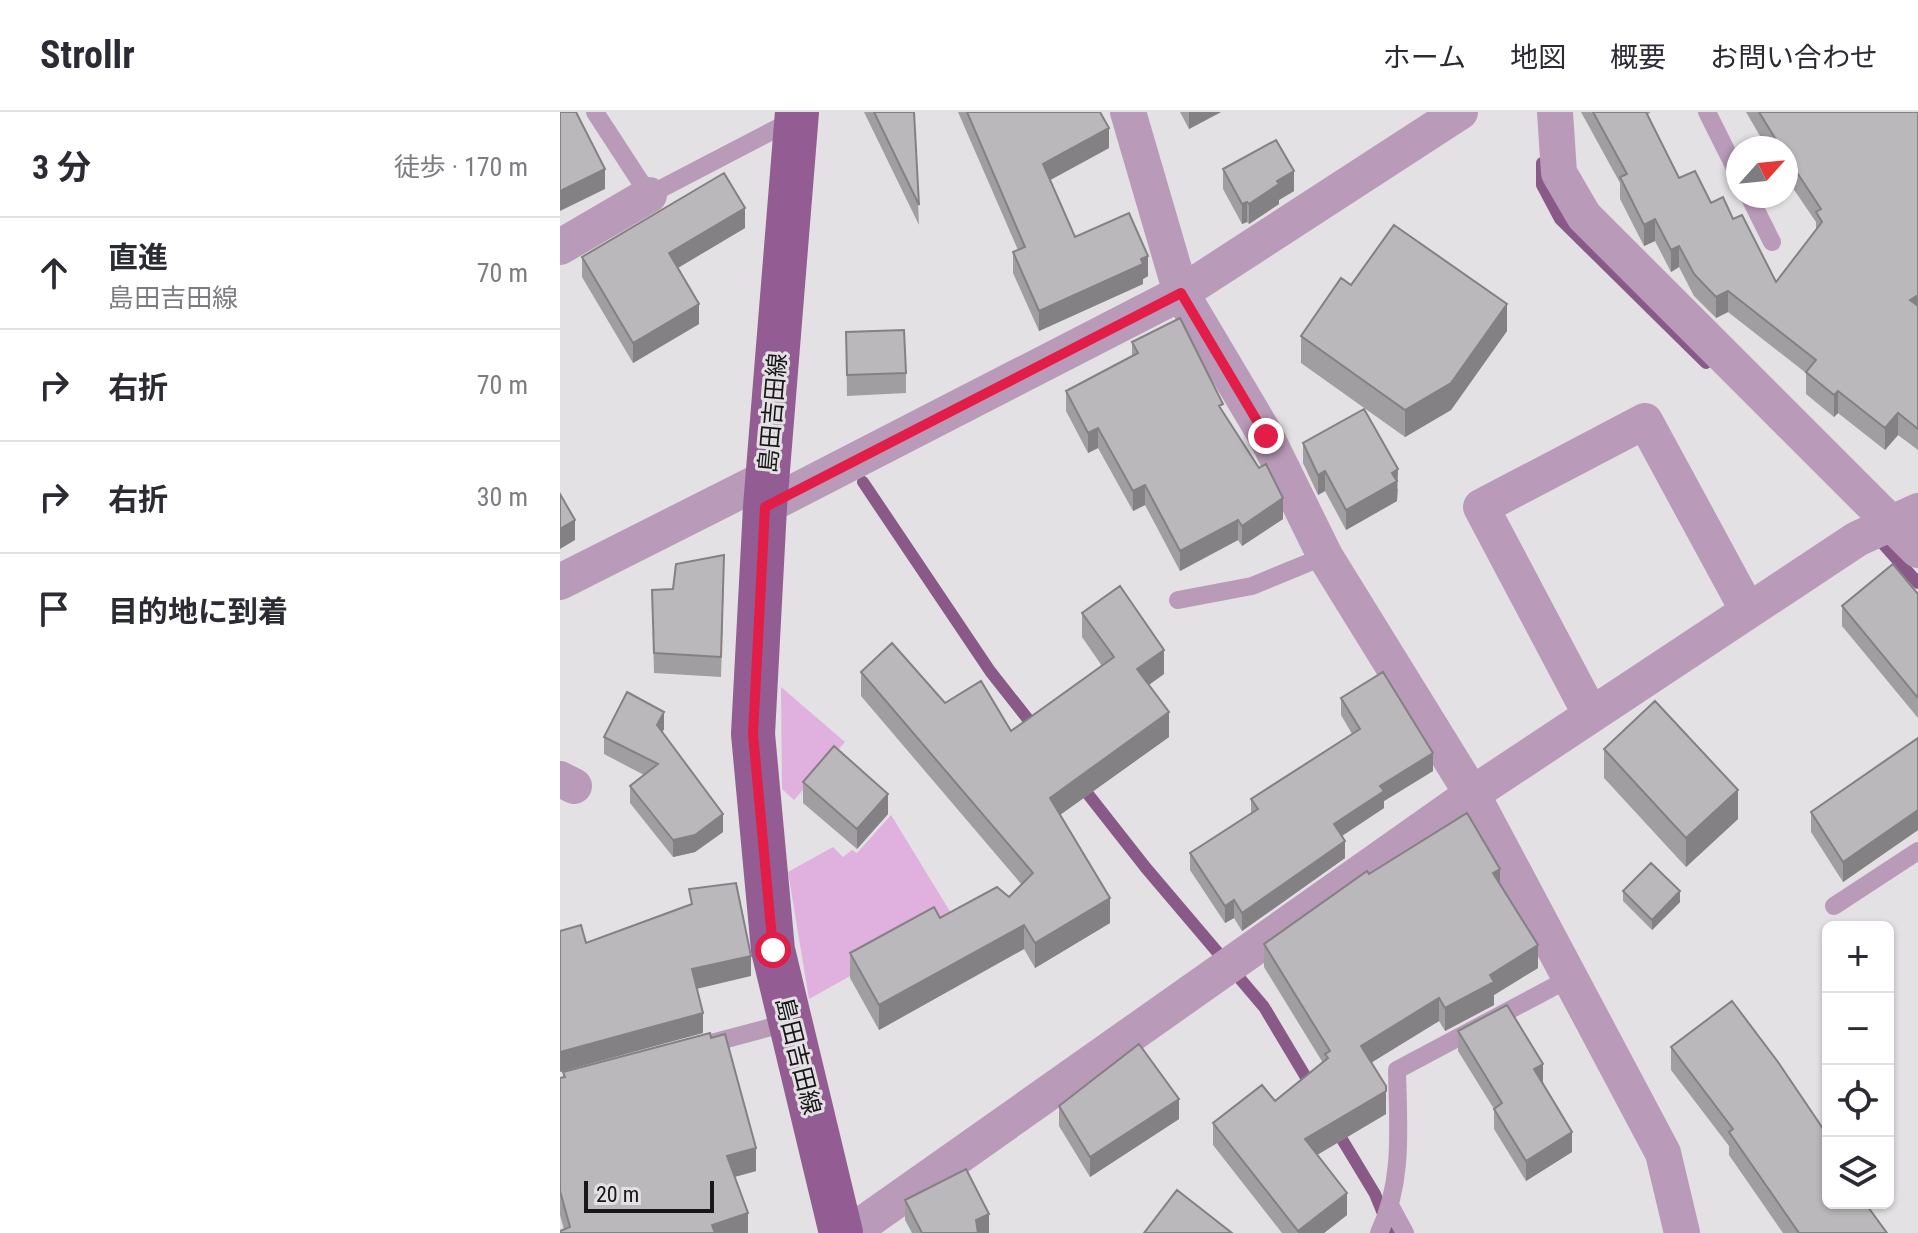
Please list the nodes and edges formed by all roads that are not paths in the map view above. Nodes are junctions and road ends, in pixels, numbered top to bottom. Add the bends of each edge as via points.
1 (595, 112) edge
2 (1128, 112) edge
3 (1460, 112) edge
4 (1555, 112) edge
5 (1707, 112) edge
6 (801, 114) edge
7 (1726, 150) edge
8 (649, 195) junction
9 (1755, 208) edge
10 (1772, 242) dead end
11 (560, 247) edge
12 (1181, 293) junction
13 (767, 492) junction
14 (1905, 517) edge
15 (1918, 550) edge
16 (1325, 556) junction
17 (560, 582) edge
18 (1178, 600) dead end
19 (1748, 611) junction
20 (1591, 715) junction
21 (1472, 794) junction
22 (1918, 851) edge
23 (1834, 906) dead end
24 (1570, 978) junction
25 (790, 1022) junction
26 (683, 1051) edge
27 (1391, 1207) junction
28 (841, 1233) edge
29 (850, 1233) edge
30 (1379, 1233) edge
31 (1405, 1233) edge
32 (1682, 1233) edge

1 - 8 lane
2 - 12 street
3 - 12 street
4 - 14 street via 1559,173 1584,216
5 - 7 lane
6 - 8 lane
6 - 13 main road, 島田吉田線
8 - 11 street
9 - 10 lane
12 - 13 street
12 - 16 street via 1266,436
13 - 17 street
13 - 25 main road, 島田吉田線 via 753,734 773,950
14 - 15 street
14 - 19 street via 1857,539
16 - 18 lane via 1252,586
16 - 21 street
19 - 20 street
19 - 20 street via 1645,421 1481,507
20 - 21 street
21 - 24 street
21 - 29 street
22 - 23 lane
24 - 27 lane via 1397,1070 1398,1164
24 - 32 street via 1663,1153
25 - 26 lane
25 - 28 main road, 島田吉田線
27 - 30 lane
27 - 31 lane

